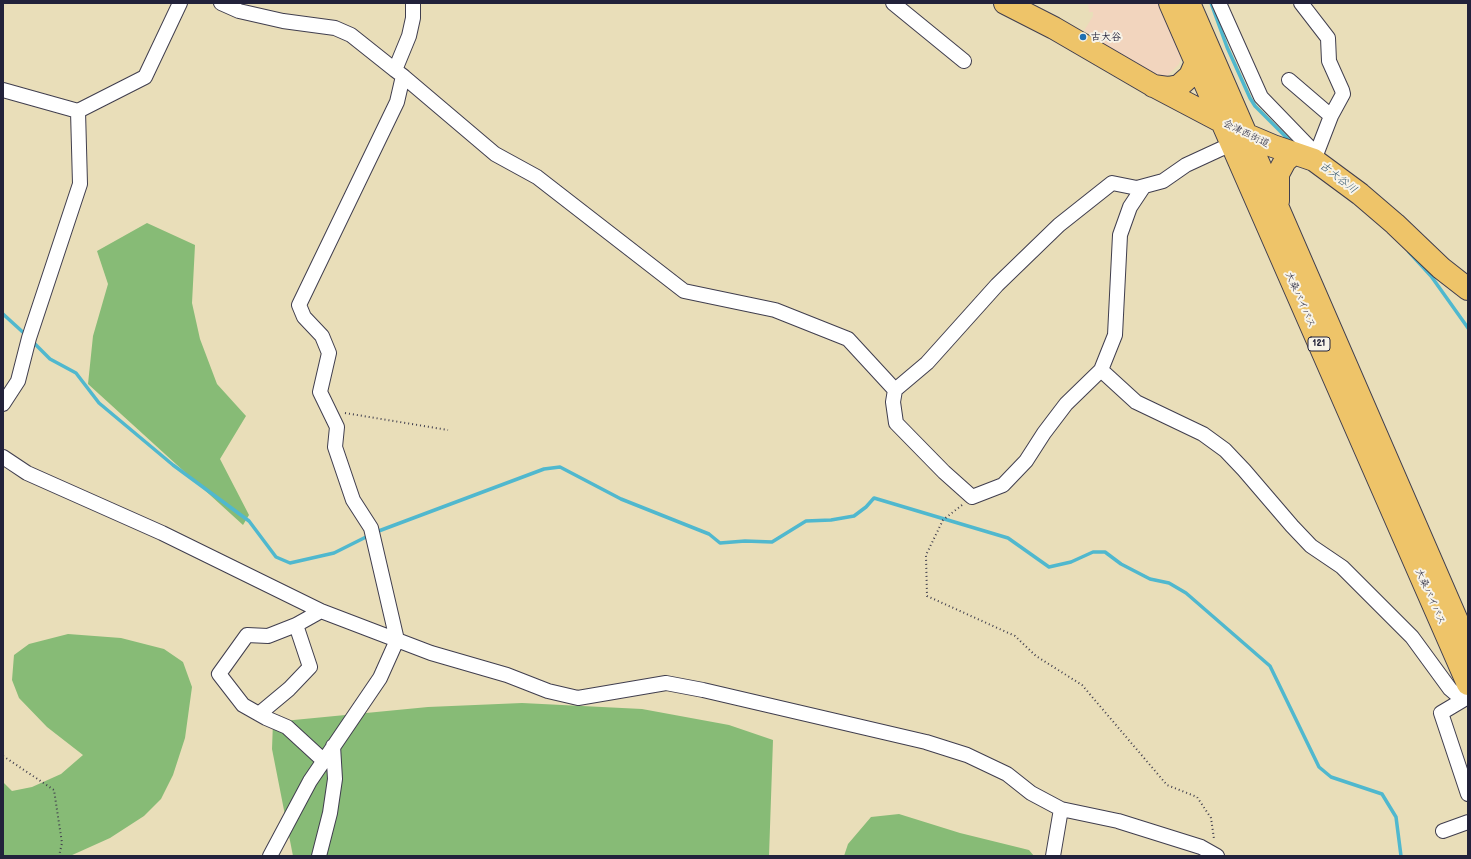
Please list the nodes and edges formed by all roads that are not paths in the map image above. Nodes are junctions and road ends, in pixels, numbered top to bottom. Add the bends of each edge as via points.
1 (180, 3) edge
2 (221, 3) edge
3 (413, 3) edge
4 (893, 3) edge
5 (1005, 3) edge
6 (1170, 3) edge
7 (1189, 3) edge
8 (1219, 3) edge
9 (1301, 3) edge
10 (964, 61) dead end
11 (1196, 62) junction
12 (399, 73) junction
13 (1289, 80) dead end
14 (1152, 85) junction
15 (3, 90) edge
16 (78, 111) junction
17 (1331, 116) junction
18 (1222, 122) junction
19 (1239, 140) junction
20 (1306, 156) junction
21 (1144, 186) junction
22 (1279, 208) junction
23 (1468, 290) edge
24 (1101, 370) junction
25 (895, 390) junction
26 (3, 404) edge
27 (1367, 432) junction
28 (3, 457) edge
29 (321, 611) junction
30 (296, 625) junction
31 (397, 640) junction
32 (1468, 646) edge
33 (1468, 684) edge
34 (1468, 696) edge
35 (259, 714) junction
36 (333, 746) junction
37 (324, 761) junction
38 (1468, 794) edge
39 (1061, 809) junction
40 (1468, 822) edge
41 (1443, 831) dead end
42 (1216, 855) edge
43 (270, 856) edge
44 (319, 856) edge
45 (1053, 856) edge

1 - 16 street via 145,77
2 - 12 street via 239,11 335,28 352,35
3 - 12 street via 413,18
4 - 10 street
5 - 14 highway, 会津西街道 via 1054,28
6 - 11 highway
7 - 19 highway, 大桑バイパス / 121
8 - 20 street via 1261,97
9 - 17 street via 1329,41 1329,62 1342,90
11 - 14 highway via 1190,76 1179,86 1168,88
11 - 18 highway
12 - 25 street via 495,154 537,177 684,291 775,310 848,339
12 - 31 street via 397,102 299,305 304,317 322,336 329,353 320,392 337,427 335,447 354,500 371,528
13 - 17 street
14 - 18 highway, 会津西街道
15 - 16 street
16 - 26 street via 80,184 29,338 18,381
17 - 20 street
18 - 19 highway, 会津西街道
19 - 20 highway, 会津西街道
19 - 21 street via 1186,165 1163,181
19 - 22 highway, 大桑バイパス / 121
19 - 27 highway, 大桑バイパス / 121
20 - 22 highway via 1285,160 1278,174
20 - 23 highway, 会津西街道 via 1360,194
21 - 24 street via 1130,207 1120,235 1115,335
21 - 25 street via 1137,188 1112,183 1059,225 997,286 927,362
22 - 27 highway, 大桑バイパス / 121
24 - 25 street via 1066,404 1026,461 1003,485 972,497 896,423 893,402
24 - 34 street via 1136,402 1203,434 1225,450 1306,541 1342,567 1412,637 1450,689 1456,695
27 - 32 highway, 大桑バイパス / 121
27 - 33 highway, 大桑バイパス / 121
28 - 29 street via 27,473 162,533
29 - 30 street
29 - 31 street
30 - 35 street via 310,667
30 - 35 street via 268,636 247,635 219,674 243,705
31 - 36 street via 380,678
31 - 39 street via 431,653 507,675 548,691 578,698 666,683 926,742 967,755 1007,774 1031,793
34 - 38 street via 1441,713
35 - 37 street via 287,727
36 - 37 street
36 - 44 street via 335,779 330,814
37 - 43 street via 310,781
39 - 42 street via 1118,821 1201,847
39 - 45 street
40 - 41 street

